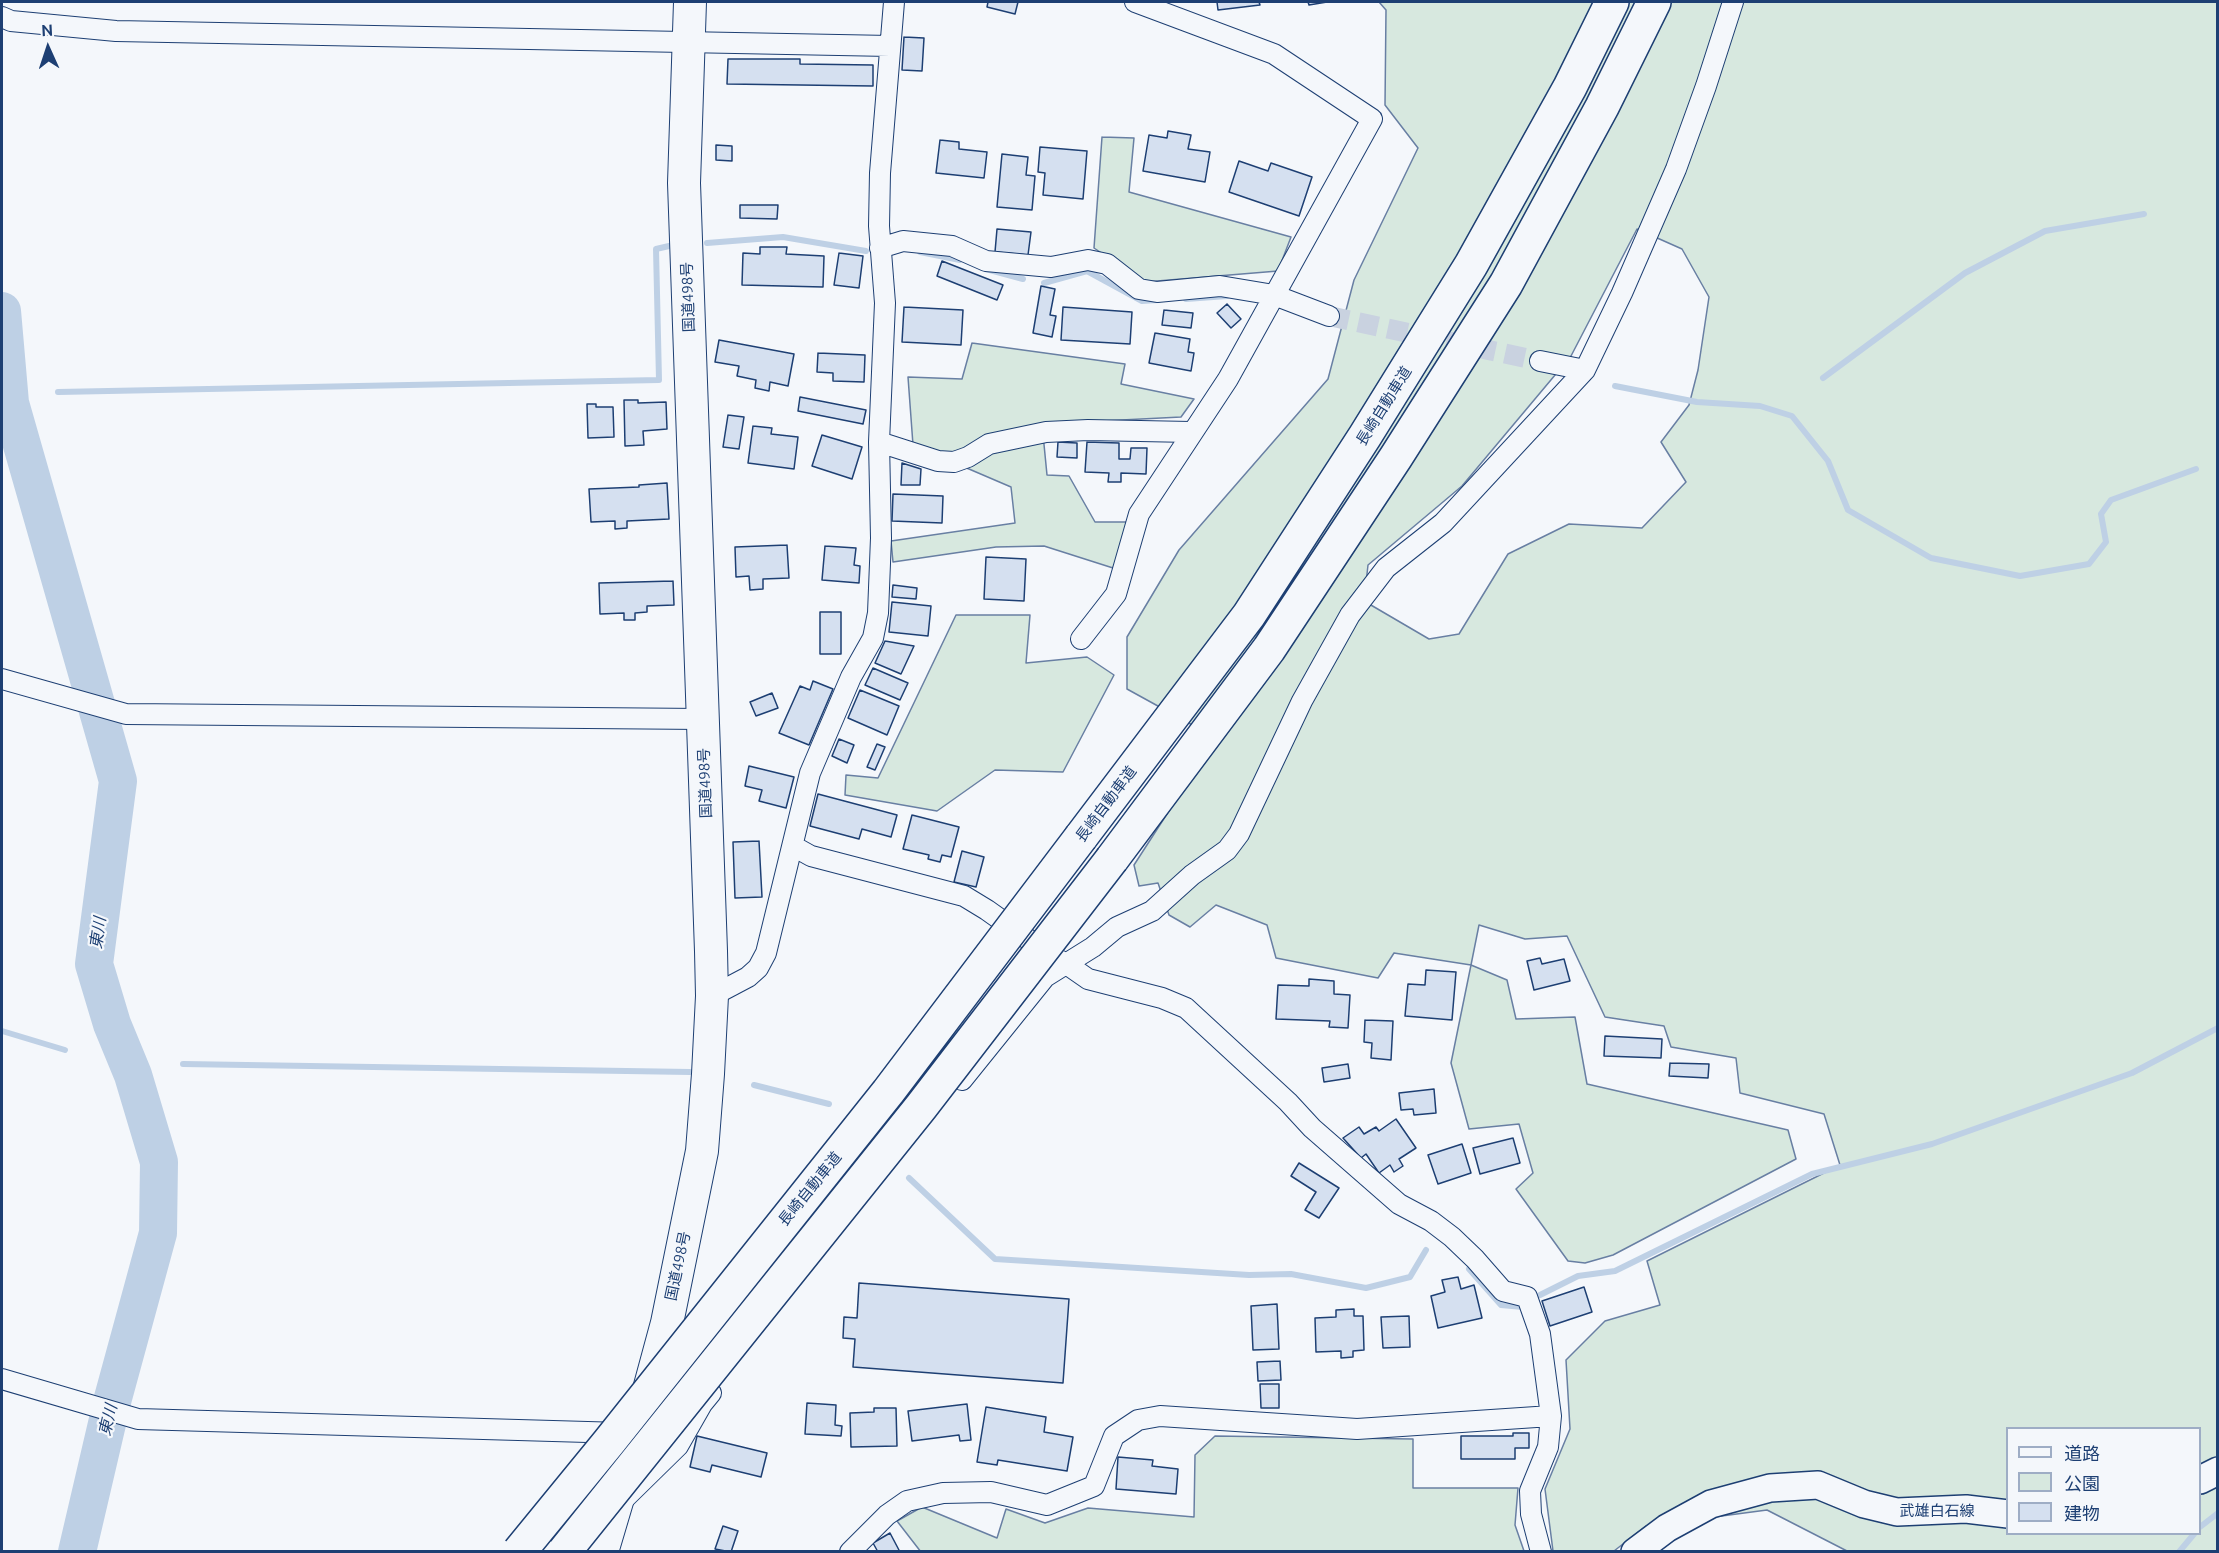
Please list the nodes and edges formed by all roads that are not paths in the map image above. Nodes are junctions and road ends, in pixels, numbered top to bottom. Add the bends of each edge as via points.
1 (690, 2) edge
2 (894, 2) edge
3 (1135, 2) edge
4 (1612, 2) edge
5 (1654, 2) edge
6 (1733, 2) edge
7 (2, 18) edge
8 (688, 41) junction
9 (890, 46) junction
10 (880, 248) junction
11 (1274, 295) junction
12 (1329, 316) tunnel mouth
13 (1540, 361) tunnel mouth
14 (1585, 370) junction
15 (1191, 432) junction
16 (879, 442) junction
17 (1081, 639) dead end
18 (2, 679) edge
19 (702, 719) junction
20 (793, 846) junction
21 (1065, 963) junction
22 (712, 996) junction
23 (2, 1379) edge
24 (1551, 1416) junction
25 (637, 1434) junction
26 (2217, 1472) edge
27 (2201, 1479) edge
28 (615, 1508) junction
29 (2006, 1514) edge
30 (519, 1551) edge
31 (564, 1551) edge
32 (602, 1551) edge
33 (849, 1551) edge
34 (1541, 1551) edge
35 (1635, 1551) edge

1 - 8 highway, 国道498号
2 - 9 street
3 - 11 street via 1274,54 1372,119
4 - 30 highway, 長崎自動車道, bridge via 1570,87 1471,265 1249,615 888,1092
5 - 31 highway, bridge via 1506,285 1269,649 914,1116
6 - 14 street via 1676,169
7 - 8 street via 116,31
8 - 9 street
8 - 19 highway, 国道498号 via 684,183
9 - 10 street via 880,173
10 - 11 street via 903,241 952,246 986,261 1050,267 1088,260 1107,264 1139,289 1157,292 1220,286
10 - 16 street via 885,303
11 - 12 street
11 - 15 street via 1228,378
13 - 14 street
14 - 21 street via 1443,523 1386,568 1350,615 1302,701 1239,834 1227,850 1152,911 1118,927
15 - 16 street via 1046,432 989,444 954,462 938,462
15 - 17 street via 1138,514 1116,594
16 - 20 street via 882,538 873,638 851,677 810,773
18 - 19 street via 126,714
19 - 22 highway, 国道498号
20 - 21 street via 811,856 964,896
20 - 22 street via 766,953 758,968
21 - 24 street via 1088,979 1186,1008 1399,1204 1452,1237 1503,1291 1527,1297 1540,1334
21 - 28 street via 1045,977 702,1404 678,1446
22 - 25 highway, 国道498号 via 702,1151 667,1323
23 - 25 street via 138,1419
24 - 33 street via 1357,1429 1160,1416 1138,1420 1114,1436 1094,1486 1047,1505 991,1492 943,1493 907,1501
24 - 34 street via 1548,1447 1530,1491 1531,1514
25 - 28 highway, 国道498号
26 - 27 main road
28 - 32 highway, 国道498号
29 - 35 main road, 武雄白石線 via 1966,1509 1897,1512 1864,1504 1818,1485 1770,1488 1711,1504

